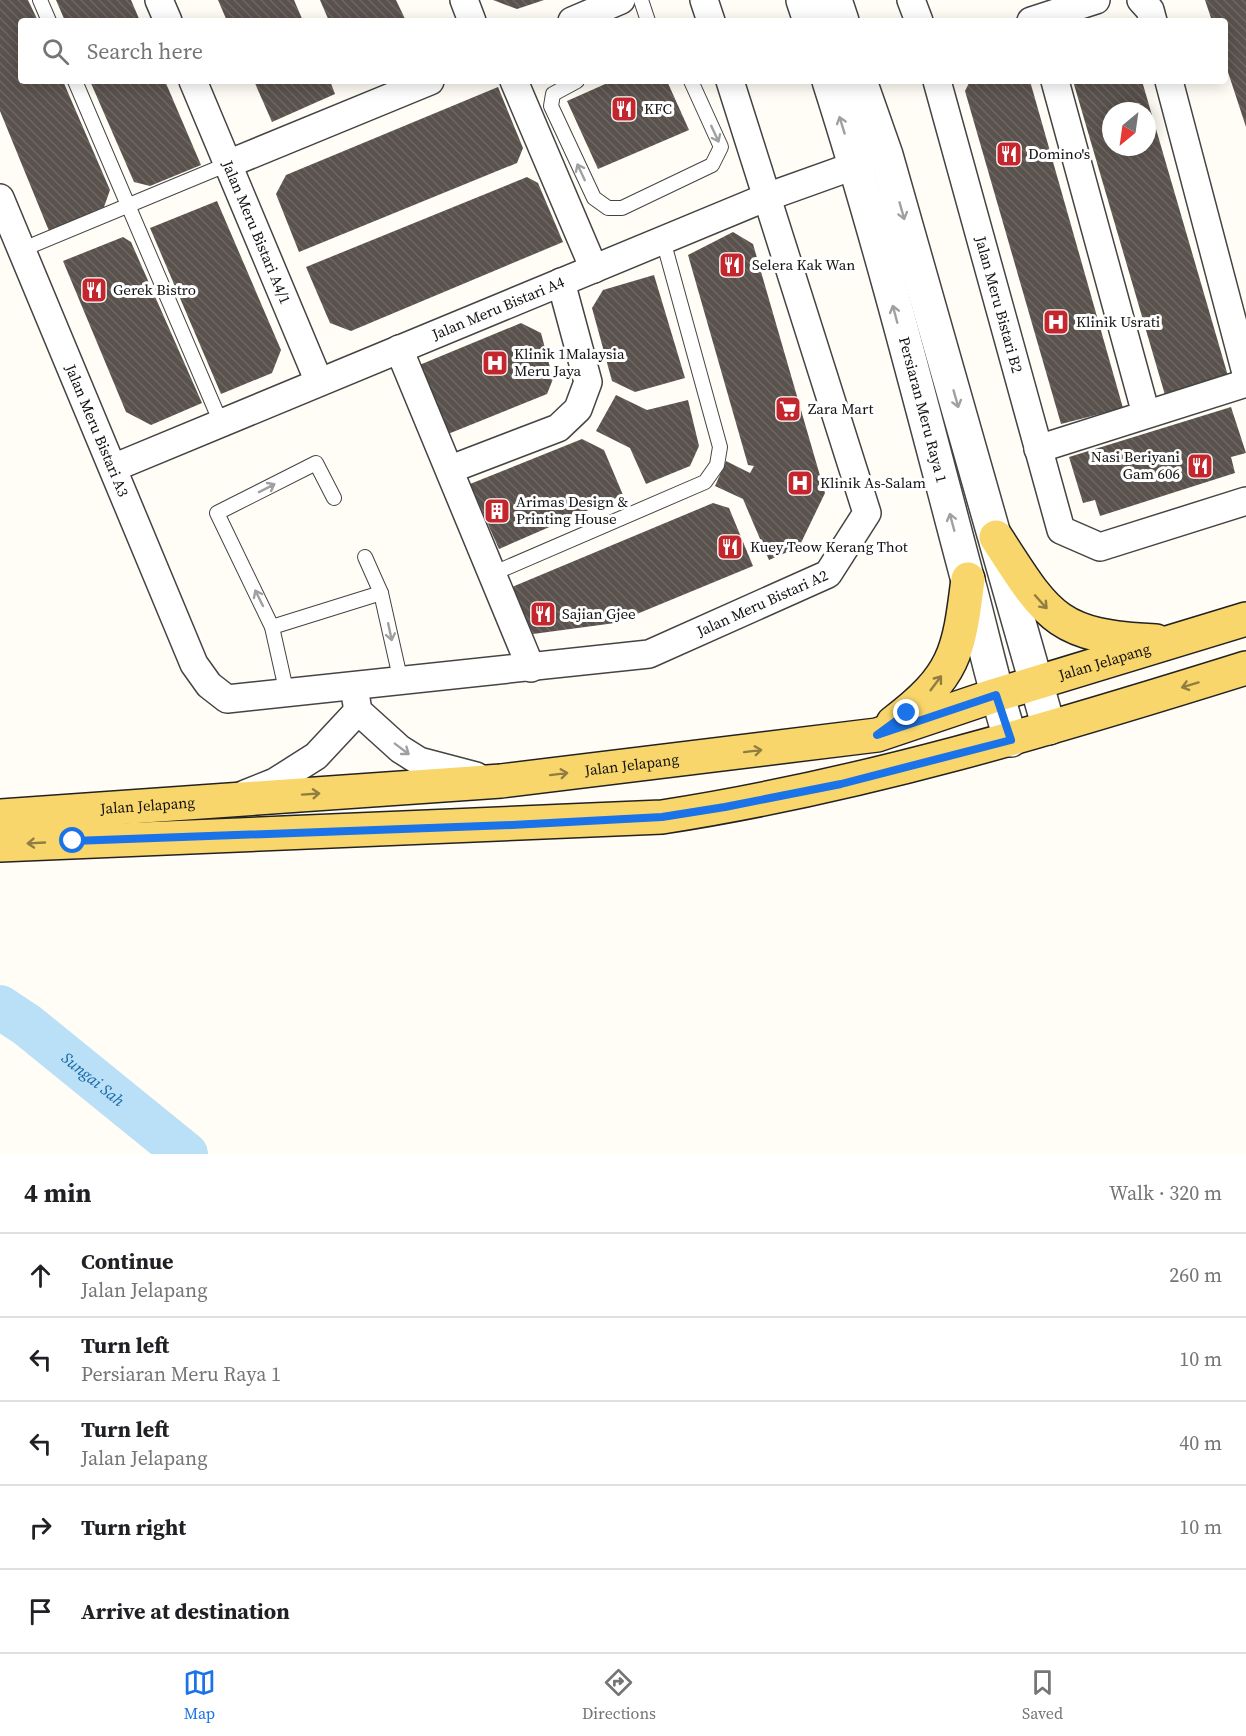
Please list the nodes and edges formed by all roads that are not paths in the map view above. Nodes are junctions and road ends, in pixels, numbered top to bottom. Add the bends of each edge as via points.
1 (40, 0) edge
2 (159, 0) edge
3 (464, 0) edge
4 (621, 0) edge
5 (641, 0) edge
6 (704, 0) edge
7 (803, 0) edge
8 (835, 0) edge
9 (911, 0) edge
10 (1096, 0) edge
11 (1142, 0) edge
12 (48, 18) edge
13 (167, 18) edge
14 (471, 18) edge
15 (579, 18) edge
16 (647, 18) edge
17 (710, 18) edge
18 (809, 18) edge
19 (841, 18) edge
20 (918, 18) edge
21 (1042, 18) edge
22 (1152, 18) edge
23 (76, 84) edge
24 (194, 84) edge
25 (423, 84) edge
26 (515, 84) edge
27 (571, 84) edge
28 (692, 84) edge
29 (731, 84) edge
30 (840, 84) edge
31 (841, 84) edge
32 (938, 84) edge
33 (1056, 84) edge
34 (1170, 84) edge
35 (886, 155) junction
36 (228, 164) junction
37 (855, 165) junction
38 (767, 197) junction
39 (0, 198) edge
40 (128, 206) junction
41 (663, 240) junction
42 (21, 250) junction
43 (594, 269) junction
44 (561, 282) junction
45 (399, 349) junction
46 (1246, 373) edge
47 (319, 382) junction
48 (1246, 383) edge
49 (1146, 414) junction
50 (221, 423) junction
51 (1038, 449) junction
52 (113, 468) junction
53 (451, 469) junction
54 (334, 498) dead end
55 (1246, 501) edge
56 (996, 537) junction
57 (365, 557) dead end
58 (492, 574) junction
59 (968, 579) junction
60 (381, 593) junction
61 (1246, 619) edge
62 (273, 627) junction
63 (1175, 642) junction
64 (194, 664) joint
65 (531, 668) junction
66 (1246, 668) edge
67 (401, 682) junction
68 (1036, 684) junction
69 (287, 694) junction
70 (996, 695) junction
71 (356, 699) junction
72 (1049, 728) junction
73 (877, 735) junction
74 (1011, 740) junction
75 (501, 781) junction
76 (231, 800) junction
77 (0, 816) edge
78 (0, 845) edge

1 - 12 lane
2 - 13 street
3 - 14 street
4 - 15 street
5 - 16 lane
6 - 17 street
7 - 18 street
8 - 19 street
9 - 20 street
10 - 21 street
11 - 22 street
23 - 40 lane
24 - 36 street, Jalan Meru Bistari A4/1
25 - 36 street
26 - 43 street
28 -> 27 lane via 721,147 718,159 622,208 608,208 594,198 551,106 553,94
29 - 38 street, Jalan Meru Bistari A2
37 -> 30 street, Persiaran Meru Raya 1
31 - 35 street, Persiaran Meru Raya 1
32 - 51 street, Jalan Meru Bistari B2
33 - 49 street
34 - 46 street
35 - 37 street, Jalan Meru Bistari A4
35 -> 56 street, Persiaran Meru Raya 1
36 - 40 lane
36 - 47 street, Jalan Meru Bistari A4/1
37 - 38 street, Jalan Meru Bistari A4
59 -> 37 street, Persiaran Meru Raya 1
38 - 41 street, Jalan Meru Bistari A4
38 - 65 street, Jalan Meru Bistari A2 via 867,513 828,574 649,654
39 - 42 street, Jalan Meru Bistari A3
40 - 42 lane
40 - 50 lane
41 - 43 street, Jalan Meru Bistari A4
41 - 58 lane via 720,447 717,465 705,482
42 - 52 street, Jalan Meru Bistari A3
43 - 44 street, Jalan Meru Bistari A4
44 - 45 street, Jalan Meru Bistari A4
44 - 53 street via 588,382 578,408 558,428
45 - 47 street, Jalan Meru Bistari A4
45 - 53 street
47 - 50 street, Jalan Meru Bistari A4
48 - 49 street
49 - 51 street
50 - 52 street, Jalan Meru Bistari A4
51 - 55 street, Jalan Meru Bistari B2 via 1060,530 1100,547
52 - 64 street, Jalan Meru Bistari A3
53 - 58 street
62 -> 54 lane via 217,513 316,463
56 -> 63 main road via 1036,597 1056,618 1084,632 1128,640
56 - 68 street, Persiaran Meru Raya 1
57 - 60 lane
58 - 65 street
59 - 70 street, Persiaran Meru Raya 1
73 -> 59 main road via 935,687 952,660 961,635
60 - 62 lane
60 -> 67 lane
61 - 63 main road, Jalan Jelapang
62 - 69 lane
63 - 68 main road, Jalan Jelapang
64 - 69 street, Jalan Meru Bistari A2 via 209,685 227,699
65 - 67 street, Jalan Meru Bistari A2
66 -> 72 main road, Jalan Jelapang
67 - 71 street, Jalan Meru Bistari A2
68 - 70 main road, Jalan Jelapang
68 - 72 street, Persiaran Meru Raya 1
69 - 71 street, Jalan Meru Bistari A2
70 - 73 main road, Jalan Jelapang
70 - 74 street, Persiaran Meru Raya 1
71 -> 75 street via 400,749 419,761
71 - 76 street via 316,756 275,782
72 - 74 main road, Jalan Jelapang
75 -> 73 main road, Jalan Jelapang
74 -> 78 main road, Jalan Jelapang via 841,784 662,817
76 -> 75 main road, Jalan Jelapang
76 - 77 main road, Jalan Jelapang

